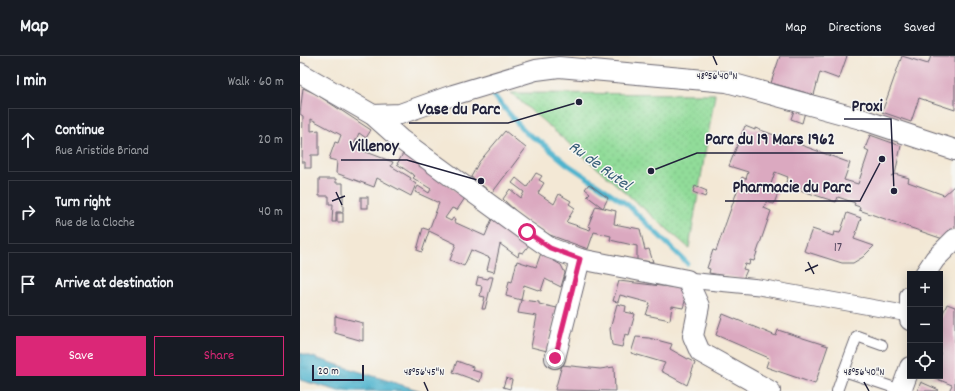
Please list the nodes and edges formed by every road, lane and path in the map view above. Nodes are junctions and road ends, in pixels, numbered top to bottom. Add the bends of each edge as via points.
1 (300, 73) edge
2 (373, 115) junction
3 (955, 150) edge
4 (955, 239) edge
5 (580, 259) junction
6 (927, 271) edge
7 (687, 280) junction
8 (907, 310) edge
9 (882, 345) dead end
10 (555, 358) dead end
11 (844, 372) junction
12 (907, 375) edge
13 (901, 390) edge
14 (770, 391) edge
15 (837, 391) edge

1 - 2 street
2 - 3 street via 400,114 536,70 559,67 727,82 866,120
2 - 5 street via 400,139 527,232 550,248
4 - 6 street
5 - 7 street
5 - 10 street
7 - 8 street via 759,287
7 - 14 street via 699,306 693,336 700,352
9 - 11 lane via 857,336
11 - 13 lane
11 - 15 lane
12 - 13 street

